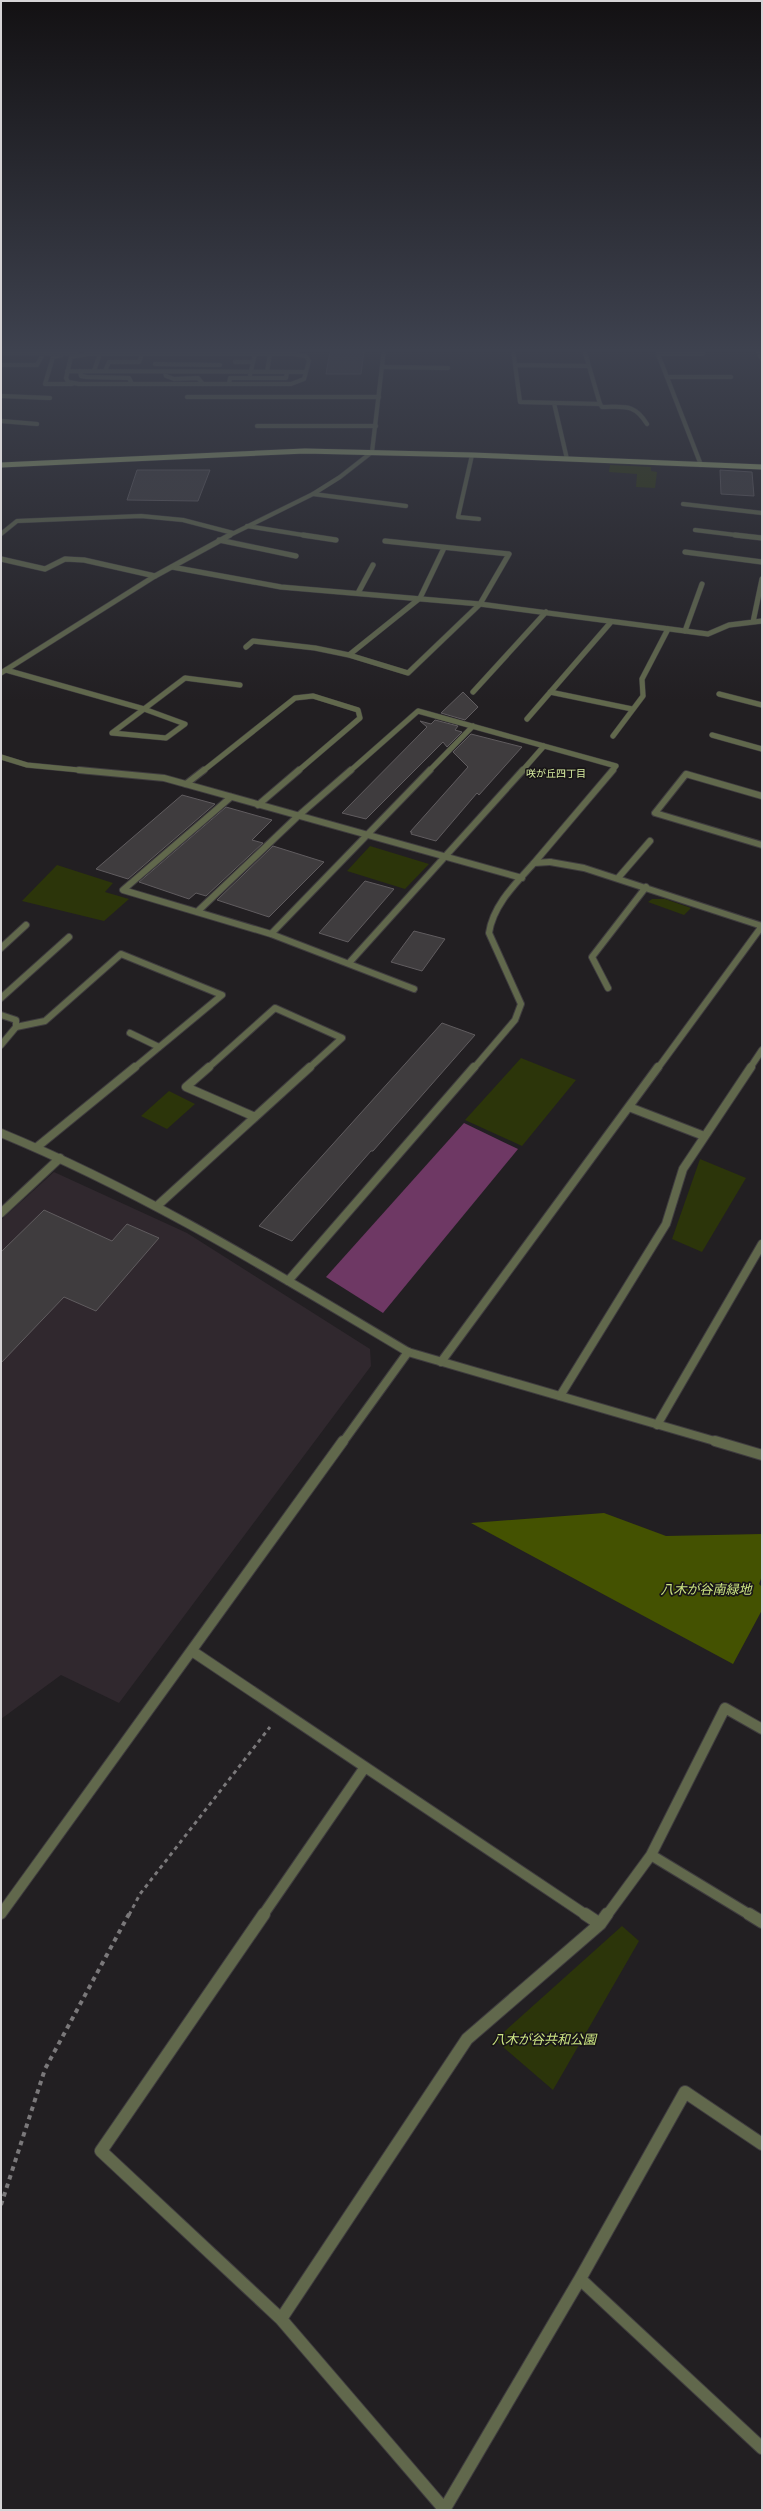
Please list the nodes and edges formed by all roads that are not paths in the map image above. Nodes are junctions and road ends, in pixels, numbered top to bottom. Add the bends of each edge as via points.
1 (354, 466) edge
2 (469, 466) edge
3 (737, 466) edge
4 (762, 467) edge
5 (313, 494) junction
6 (683, 504) dead end
7 (406, 506) dead end
8 (762, 513) edge
9 (479, 519) dead end
10 (247, 526) junction
11 (695, 530) dead end
12 (233, 533) junction
13 (1, 534) edge
14 (762, 538) edge
15 (219, 540) junction
16 (336, 540) dead end
17 (385, 542) dead end
18 (444, 548) junction
19 (685, 552) dead end
20 (296, 556) dead end
21 (1, 559) edge
22 (762, 562) edge
23 (374, 565) dead end
24 (172, 567) junction
25 (155, 576) junction
26 (762, 579) edge
27 (702, 584) dead end
28 (358, 593) junction
29 (420, 598) junction
30 (480, 604) junction
31 (546, 612) junction
32 (762, 621) edge
33 (611, 622) junction
34 (753, 622) junction
35 (668, 629) junction
36 (685, 631) junction
37 (246, 647) dead end
38 (349, 655) junction
39 (3, 672) edge
40 (240, 685) dead end
41 (472, 692) dead end
42 (550, 692) junction
43 (719, 694) dead end
44 (762, 705) edge
45 (143, 709) junction
46 (632, 709) junction
47 (527, 719) dead end
48 (473, 726) junction
49 (712, 735) dead end
50 (613, 736) dead end
51 (544, 746) junction
52 (762, 749) edge
53 (1, 757) edge
54 (186, 784) junction
55 (762, 796) edge
56 (231, 797) junction
57 (258, 804) junction
58 (298, 816) junction
59 (368, 835) junction
60 (650, 841) dead end
61 (762, 846) edge
62 (445, 857) junction
63 (534, 864) junction
64 (522, 878) junction
65 (618, 878) junction
66 (646, 888) junction
67 (197, 912) junction
68 (26, 925) dead end
69 (762, 926) edge
70 (271, 934) junction
71 (69, 937) dead end
72 (1, 948) edge
73 (349, 963) junction
74 (608, 988) dead end
75 (414, 989) dead end
76 (1, 998) edge
77 (1, 1015) edge
78 (16, 1027) junction
79 (130, 1033) dead end
80 (1, 1045) edge
81 (159, 1047) junction
82 (762, 1050) edge
83 (629, 1107) junction
84 (255, 1117) junction
85 (1, 1134) edge
86 (704, 1136) junction
87 (37, 1147) junction
88 (60, 1158) junction
89 (157, 1206) junction
90 (1, 1213) edge
91 (761, 1246) edge
92 (288, 1281) junction
93 (408, 1352) junction
94 (441, 1362) junction
95 (560, 1396) junction
96 (658, 1424) junction
97 (762, 1455) edge
98 (192, 1651) junction
99 (762, 1729) edge
100 (365, 1767) junction
101 (651, 1855) junction
102 (1, 1914) edge
103 (762, 1922) edge
104 (600, 1924) junction
105 (762, 2144) edge
106 (580, 2279) junction
107 (281, 2319) junction
108 (762, 2448) edge
109 (444, 2510) edge

1 - 5 street
2 - 9 street via 458,517
3 - 4 main road
5 - 7 street
5 - 10 street
6 - 8 street
10 - 12 street
10 - 16 street
11 - 14 street
12 - 13 street via 183,520 141,516 17,521
12 - 15 street
15 - 20 street
15 - 24 street
17 - 18 street
18 - 29 street
18 - 30 street via 509,554
19 - 22 street
21 - 25 street via 46,569 65,559 84,560
23 - 28 street
24 - 25 street
24 - 28 street via 281,587
25 - 39 street
26 - 34 street
27 - 36 street
28 - 29 street
29 - 30 street
29 - 38 street
30 - 31 street
30 - 38 street via 408,673
31 - 33 street
31 - 41 street
32 - 34 street
33 - 35 street
33 - 42 street
34 - 36 street via 729,625 708,634
35 - 36 street
35 - 46 street via 642,679 642,696
37 - 38 street via 254,641
39 - 45 street
40 - 45 street via 185,678
42 - 46 street
42 - 47 street
43 - 44 street
45 - 45 street via 171,719 185,724 166,738 112,733
46 - 50 street
48 - 51 street
48 - 58 street via 418,711
48 - 59 street
49 - 52 street
51 - 62 street
51 - 63 street via 616,766
53 - 54 street via 27,765 164,778
54 - 56 street
54 - 57 street via 295,698 313,696 358,710 360,718
55 - 61 street via 686,774 655,813
56 - 57 street
56 - 67 street via 123,890
57 - 58 street
58 - 59 street
58 - 67 street
59 - 62 street
59 - 70 street
60 - 65 street
62 - 64 street
62 - 73 street
63 - 64 street
63 - 65 street via 550,862
64 - 92 street via 489,925 489,933 520,998 521,1004 516,1020
65 - 66 street
66 - 69 street
66 - 74 street via 592,957
67 - 70 street
68 - 72 street
69 - 83 street
70 - 73 street
71 - 76 street
73 - 75 street
77 - 78 street via 16,1020
78 - 80 street
78 - 81 street via 45,1021 120,954 222,995
79 - 81 street
81 - 87 street
82 - 86 street
83 - 86 street
83 - 94 street
84 - 84 street via 301,1075 342,1038 275,1008 186,1087
84 - 89 street
85 - 87 street
86 - 95 street via 683,1169 666,1224
87 - 88 street
88 - 89 street
88 - 90 street
89 - 92 street via 192,1223
91 - 96 street
92 - 93 street
93 - 94 street
93 - 98 street
94 - 95 street
95 - 96 street
96 - 97 street
98 - 100 street
98 - 102 street
99 - 101 street via 725,1708
100 - 104 street
100 - 107 street via 101,2151
101 - 103 street
101 - 104 street
104 - 107 street via 467,2039
105 - 106 street via 685,2092
106 - 108 street
106 - 109 street
107 - 109 street

